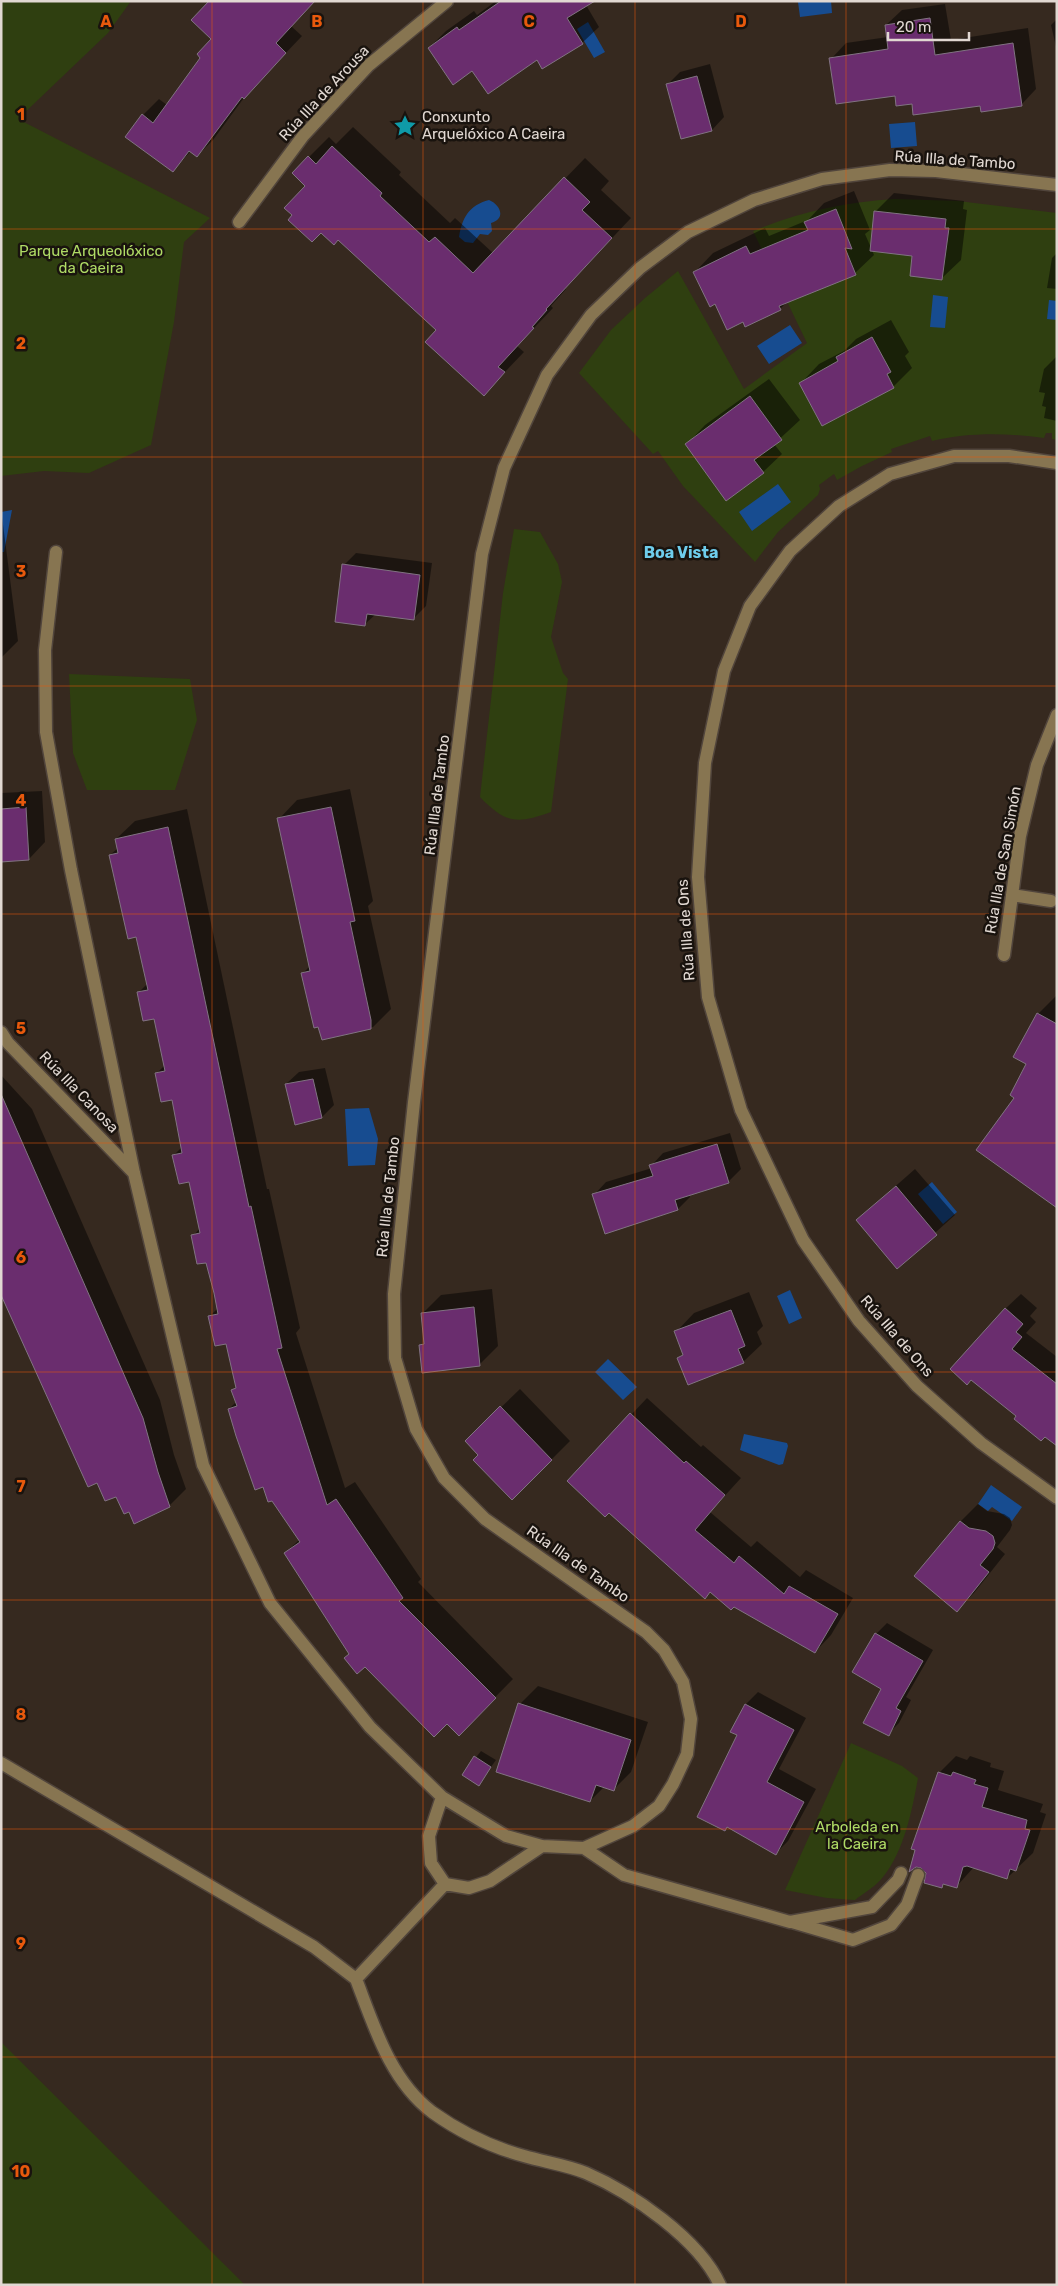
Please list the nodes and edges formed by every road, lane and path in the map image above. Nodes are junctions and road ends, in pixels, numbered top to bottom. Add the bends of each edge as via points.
1 (447, 1) edge
2 (1057, 185) edge
3 (239, 222) dead end
4 (1057, 463) edge
5 (56, 552) dead end
6 (1057, 715) edge
7 (1012, 895) junction
8 (1051, 901) dead end
9 (1004, 955) dead end
10 (1, 1032) edge
11 (134, 1173) junction
12 (1057, 1498) edge
13 (1, 1762) edge
14 (442, 1797) junction
15 (542, 1846) junction
16 (584, 1848) junction
17 (901, 1873) dead end
18 (918, 1875) dead end
19 (445, 1884) junction
20 (790, 1922) junction
21 (356, 1979) junction
22 (720, 2285) edge

1 - 3 street, Rúa Illa de Arousa via 368,65 303,136
2 - 16 street, Rúa Illa de Tambo via 936,171 890,170 822,179 754,200 688,232 640,268 591,315 547,375 504,468 482,554 414,1102 394,1294 395,1358 416,1429 444,1478 485,1519 646,1632 664,1650 683,1682 691,1719 686,1754 673,1784 659,1806 633,1826
4 - 12 street, Rúa Illa de Ons via 1009,456 954,456 890,474 838,506 790,552 750,606 724,671 705,763 698,877 708,998 740,1110 803,1240 858,1321 917,1386 981,1443
5 - 11 street, Rúa Illa de Tambo via 45,650 46,732
6 - 7 street, Rúa Illa de San Simón via 1037,765 1020,836
7 - 8 street
7 - 9 street, Rúa Illa de San Simón
10 - 11 street, Rúa Illa Canosa
11 - 14 street, Rúa Illa de Tambo via 203,1465 270,1603 370,1727
13 - 21 street via 314,1947
14 - 15 street, Rúa Illa de Tambo via 506,1836
14 - 19 street via 429,1836 431,1863
15 - 16 street, Rúa Illa de Tambo
15 - 19 street via 490,1881 469,1888
16 - 20 street via 624,1875
17 - 20 street via 872,1907
18 - 20 street via 907,1906 891,1925 853,1940
19 - 21 street
21 - 22 street via 382,2045 400,2078 432,2111 480,2141 585,2173 623,2194 693,2244

